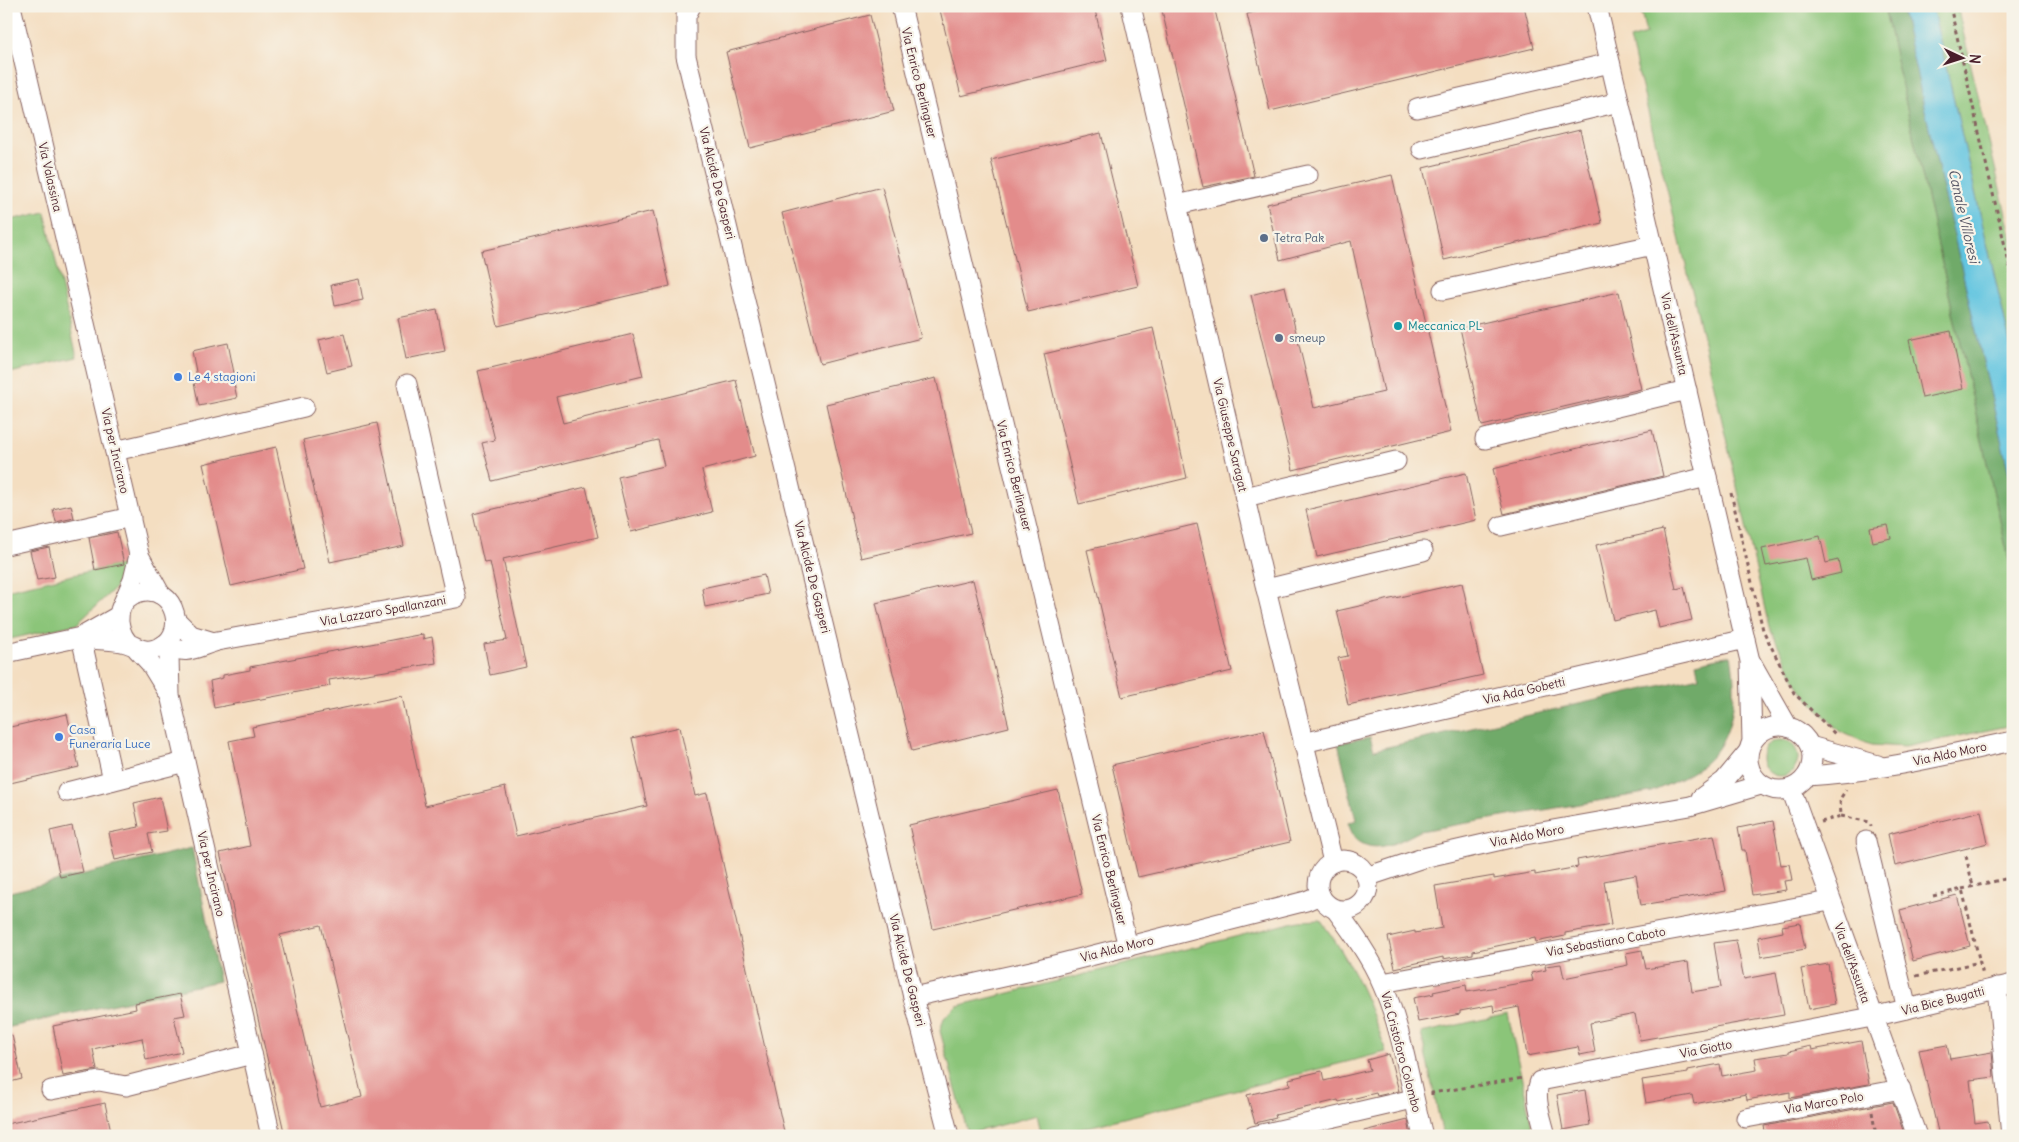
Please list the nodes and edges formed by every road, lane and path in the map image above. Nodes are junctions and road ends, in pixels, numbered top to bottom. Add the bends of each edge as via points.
1 (11, 6) edge
2 (901, 6) edge
3 (1131, 6) edge
4 (1597, 6) edge
5 (1950, 6) edge
6 (689, 11) edge
7 (1610, 63) junction
8 (1619, 102) junction
9 (1417, 108) dead end
10 (1422, 148) dead end
11 (1308, 175) dead end
12 (1177, 204) junction
13 (1653, 245) junction
14 (2013, 281) edge
15 (1444, 290) dead end
16 (90, 347) joint
17 (408, 384) dead end
18 (1687, 390) junction
19 (304, 408) dead end
20 (1485, 439) dead end
21 (115, 451) junction
22 (1396, 461) dead end
23 (1707, 477) junction
24 (1730, 489) dead end
25 (1245, 497) junction
26 (130, 517) junction
27 (1501, 526) dead end
28 (6, 545) edge
29 (1423, 551) dead end
30 (139, 555) junction
31 (1266, 589) junction
32 (161, 595) junction
33 (120, 610) junction
34 (177, 621) junction
35 (81, 637) junction
36 (1745, 638) junction
37 (214, 642) junction
38 (164, 645) junction
39 (132, 646) junction
40 (6, 654) edge
41 (1750, 661) junction
42 (170, 695) junction
43 (1788, 727) junction
44 (1836, 736) dead end
45 (2013, 741) edge
46 (1303, 743) junction
47 (1810, 746) junction
48 (1750, 747) junction
49 (185, 762) junction
50 (1887, 767) junction
51 (111, 776) junction
52 (1807, 776) junction
53 (1761, 785) junction
54 (1791, 789) junction
55 (67, 792) dead end
56 (1690, 806) junction
57 (1866, 841) dead end
58 (1966, 856) dead end
59 (1333, 862) junction
60 (1366, 877) junction
61 (2009, 878) dead end
62 (1973, 886) junction
63 (1962, 889) junction
64 (1320, 895) junction
65 (1933, 896) dead end
66 (1830, 901) junction
67 (1357, 906) junction
68 (1336, 910) junction
69 (1360, 944) junction
70 (1128, 947) junction
71 (1980, 962) junction
72 (1908, 978) dead end
73 (1382, 983) junction
74 (1999, 987) edge
75 (913, 997) junction
76 (1907, 1009) junction
77 (1872, 1017) junction
78 (252, 1054) junction
79 (1540, 1081) junction
80 (51, 1090) dead end
81 (1902, 1090) junction
82 (1869, 1095) junction
83 (1413, 1099) junction
84 (1434, 1102) dead end
85 (267, 1117) junction
86 (1746, 1118) dead end
87 (262, 1136) edge
88 (271, 1136) edge
89 (949, 1136) edge
90 (1253, 1136) edge
91 (1423, 1136) edge
92 (1546, 1136) edge
93 (1876, 1136) edge
94 (1917, 1136) edge
95 (2011, 1136) edge

1 - 16 street, Via Valassina
2 - 70 street, Via Enrico Berlinguer
3 - 12 street, Via Giuseppe Saragat
4 - 7 street, Via dell'Assunta
5 - 14 path
6 - 75 street, Via Alcide De Gasperi via 686,56
7 - 8 street, Via dell'Assunta
7 - 9 street
8 - 10 street
8 - 13 street, Via dell'Assunta
11 - 12 street
12 - 25 street, Via Giuseppe Saragat
13 - 15 street
13 - 18 street, Via dell'Assunta
16 - 21 street, Via per Incirano
17 - 37 street, Via Lazzaro Spallanzani via 456,598
18 - 20 street
18 - 23 street, Via dell'Assunta
19 - 21 street
21 - 26 street, Via per Incirano
22 - 25 street
23 - 27 street
23 - 36 street, Via dell'Assunta
24 - 44 path via 1763,630 1794,693
25 - 31 street, Via Giuseppe Saragat
26 - 28 street
26 - 30 street, Via per Incirano
29 - 31 street
30 - 32 street, Via per Incirano
30 - 33 street, Via per Incirano
31 - 46 street, Via Giuseppe Saragat
32 - 33 street via 151,591 140,592 131,596
32 - 34 street via 170,601
33 - 35 street
33 - 39 street via 118,626
34 - 37 street, Via Lazzaro Spallanzani via 191,635
34 - 38 street via 174,634
35 - 39 street
35 - 40 street
35 - 51 street
36 - 41 street, Via dell'Assunta
36 - 46 street, Via Ada Gobetti
37 - 38 street, Via Lazzaro Spallanzani via 186,652
38 - 39 street via 156,649
38 - 42 street, Via per Incirano via 170,662
39 - 42 street, Via per Incirano via 150,662
41 - 43 street, Via dell'Assunta
41 - 48 street, Via dell'Assunta
42 - 49 street, Via per Incirano
43 - 47 street via 1797,731
43 - 48 street via 1767,728
45 - 50 street, Via Aldo Moro
46 - 59 street, Via Giuseppe Saragat
47 - 50 street, Via Aldo Moro
47 - 52 street via 1811,766
48 - 53 street via 1748,764
48 - 56 street, Via Aldo Moro via 1724,781
49 - 51 street
49 - 78 street, Via per Incirano
50 - 52 street, Via Aldo Moro
51 - 55 street
52 - 54 street
53 - 54 street via 1770,790
53 - 56 street, Via Aldo Moro
54 - 66 street, Via dell'Assunta
56 - 60 street, Via Aldo Moro via 1461,849
57 - 76 street
58 - 62 path
59 - 60 street via 1341,860 1356,864
59 - 64 street via 1319,880
60 - 67 street via 1367,893
61 - 62 path
62 - 63 path
63 - 65 path
63 - 71 path
64 - 68 street
64 - 70 street, Via Aldo Moro
66 - 73 street, Via Sebastiano Caboto
66 - 77 street, Via dell'Assunta
67 - 68 street
67 - 69 street, Via Cristoforo Colombo
68 - 69 street, Via Cristoforo Colombo
69 - 73 street, Via Cristoforo Colombo
70 - 75 street, Via Aldo Moro
71 - 72 path
71 - 74 path
73 - 83 street, Via Cristoforo Colombo
74 - 76 street, Via Bice Bugatti
74 - 95 street
75 - 89 street, Via Alcide De Gasperi
76 - 77 street, Via Bice Bugatti
77 - 79 street, Via Giotto
77 - 81 street, Via dell'Assunta
78 - 80 street via 126,1086 100,1081
78 - 85 street, Via per Incirano
79 - 84 path via 1528,1077 1432,1093
79 - 92 street via 1538,1103
81 - 82 street, Via Marco Polo
81 - 94 street, Via dell'Assunta
82 - 86 street, Via Marco Polo
82 - 93 path
83 - 90 street
83 - 91 street, Via Cristoforo Colombo
85 - 87 street
85 - 88 street, Via per Incirano

